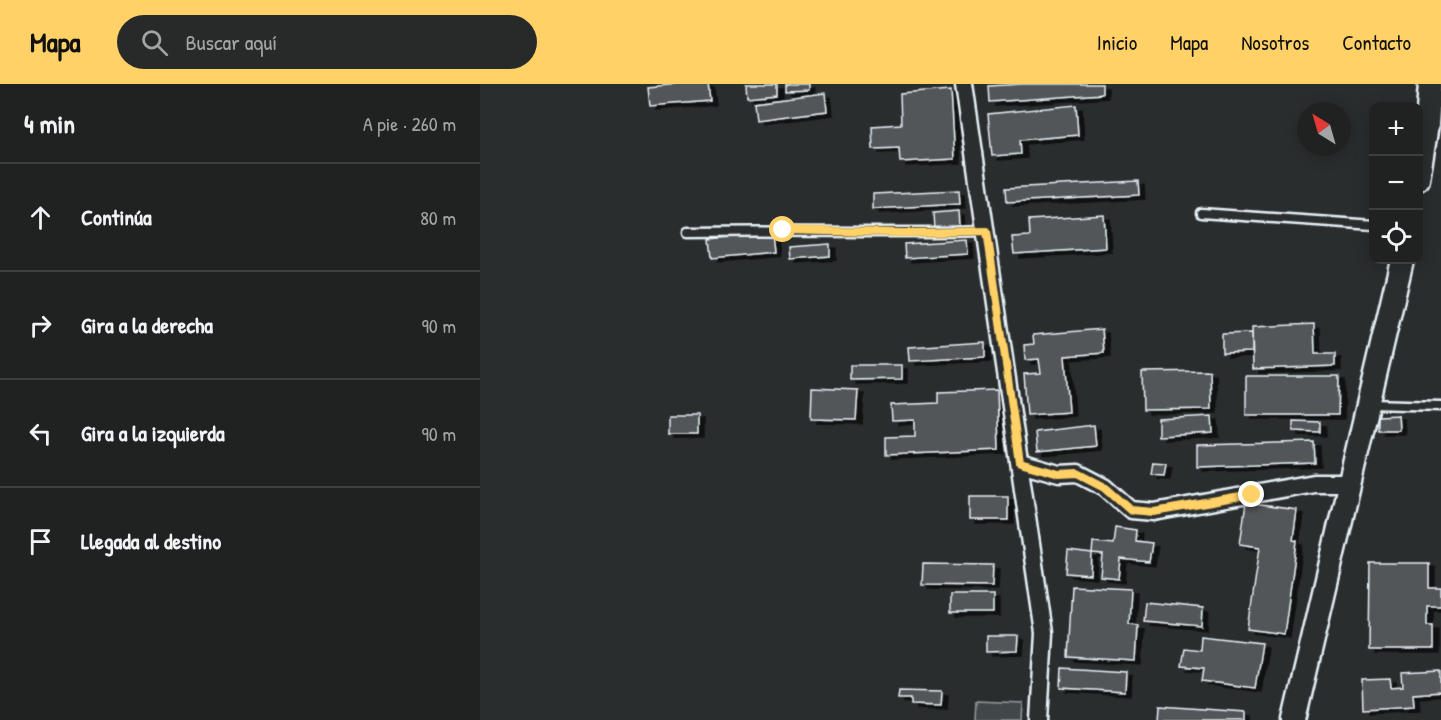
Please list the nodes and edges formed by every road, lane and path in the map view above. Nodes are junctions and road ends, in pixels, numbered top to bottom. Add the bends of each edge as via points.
1 (963, 84) edge
2 (1430, 84) edge
3 (1422, 156) edge
4 (1201, 213) dead end
5 (1369, 225) edge
6 (987, 231) junction
7 (688, 232) dead end
8 (1401, 264) edge
9 (1368, 404) junction
10 (1441, 406) edge
11 (1020, 463) junction
12 (1349, 483) junction
13 (1039, 720) edge
14 (1294, 720) edge

1 - 6 street
2 - 3 main road
4 - 5 lane
6 - 7 lane
6 - 11 street
8 - 9 main road
9 - 10 lane
9 - 12 main road
11 - 12 street via 1059,474 1078,473 1105,487 1131,510 1154,512 1314,483
11 - 13 street via 1044,633
12 - 14 main road

